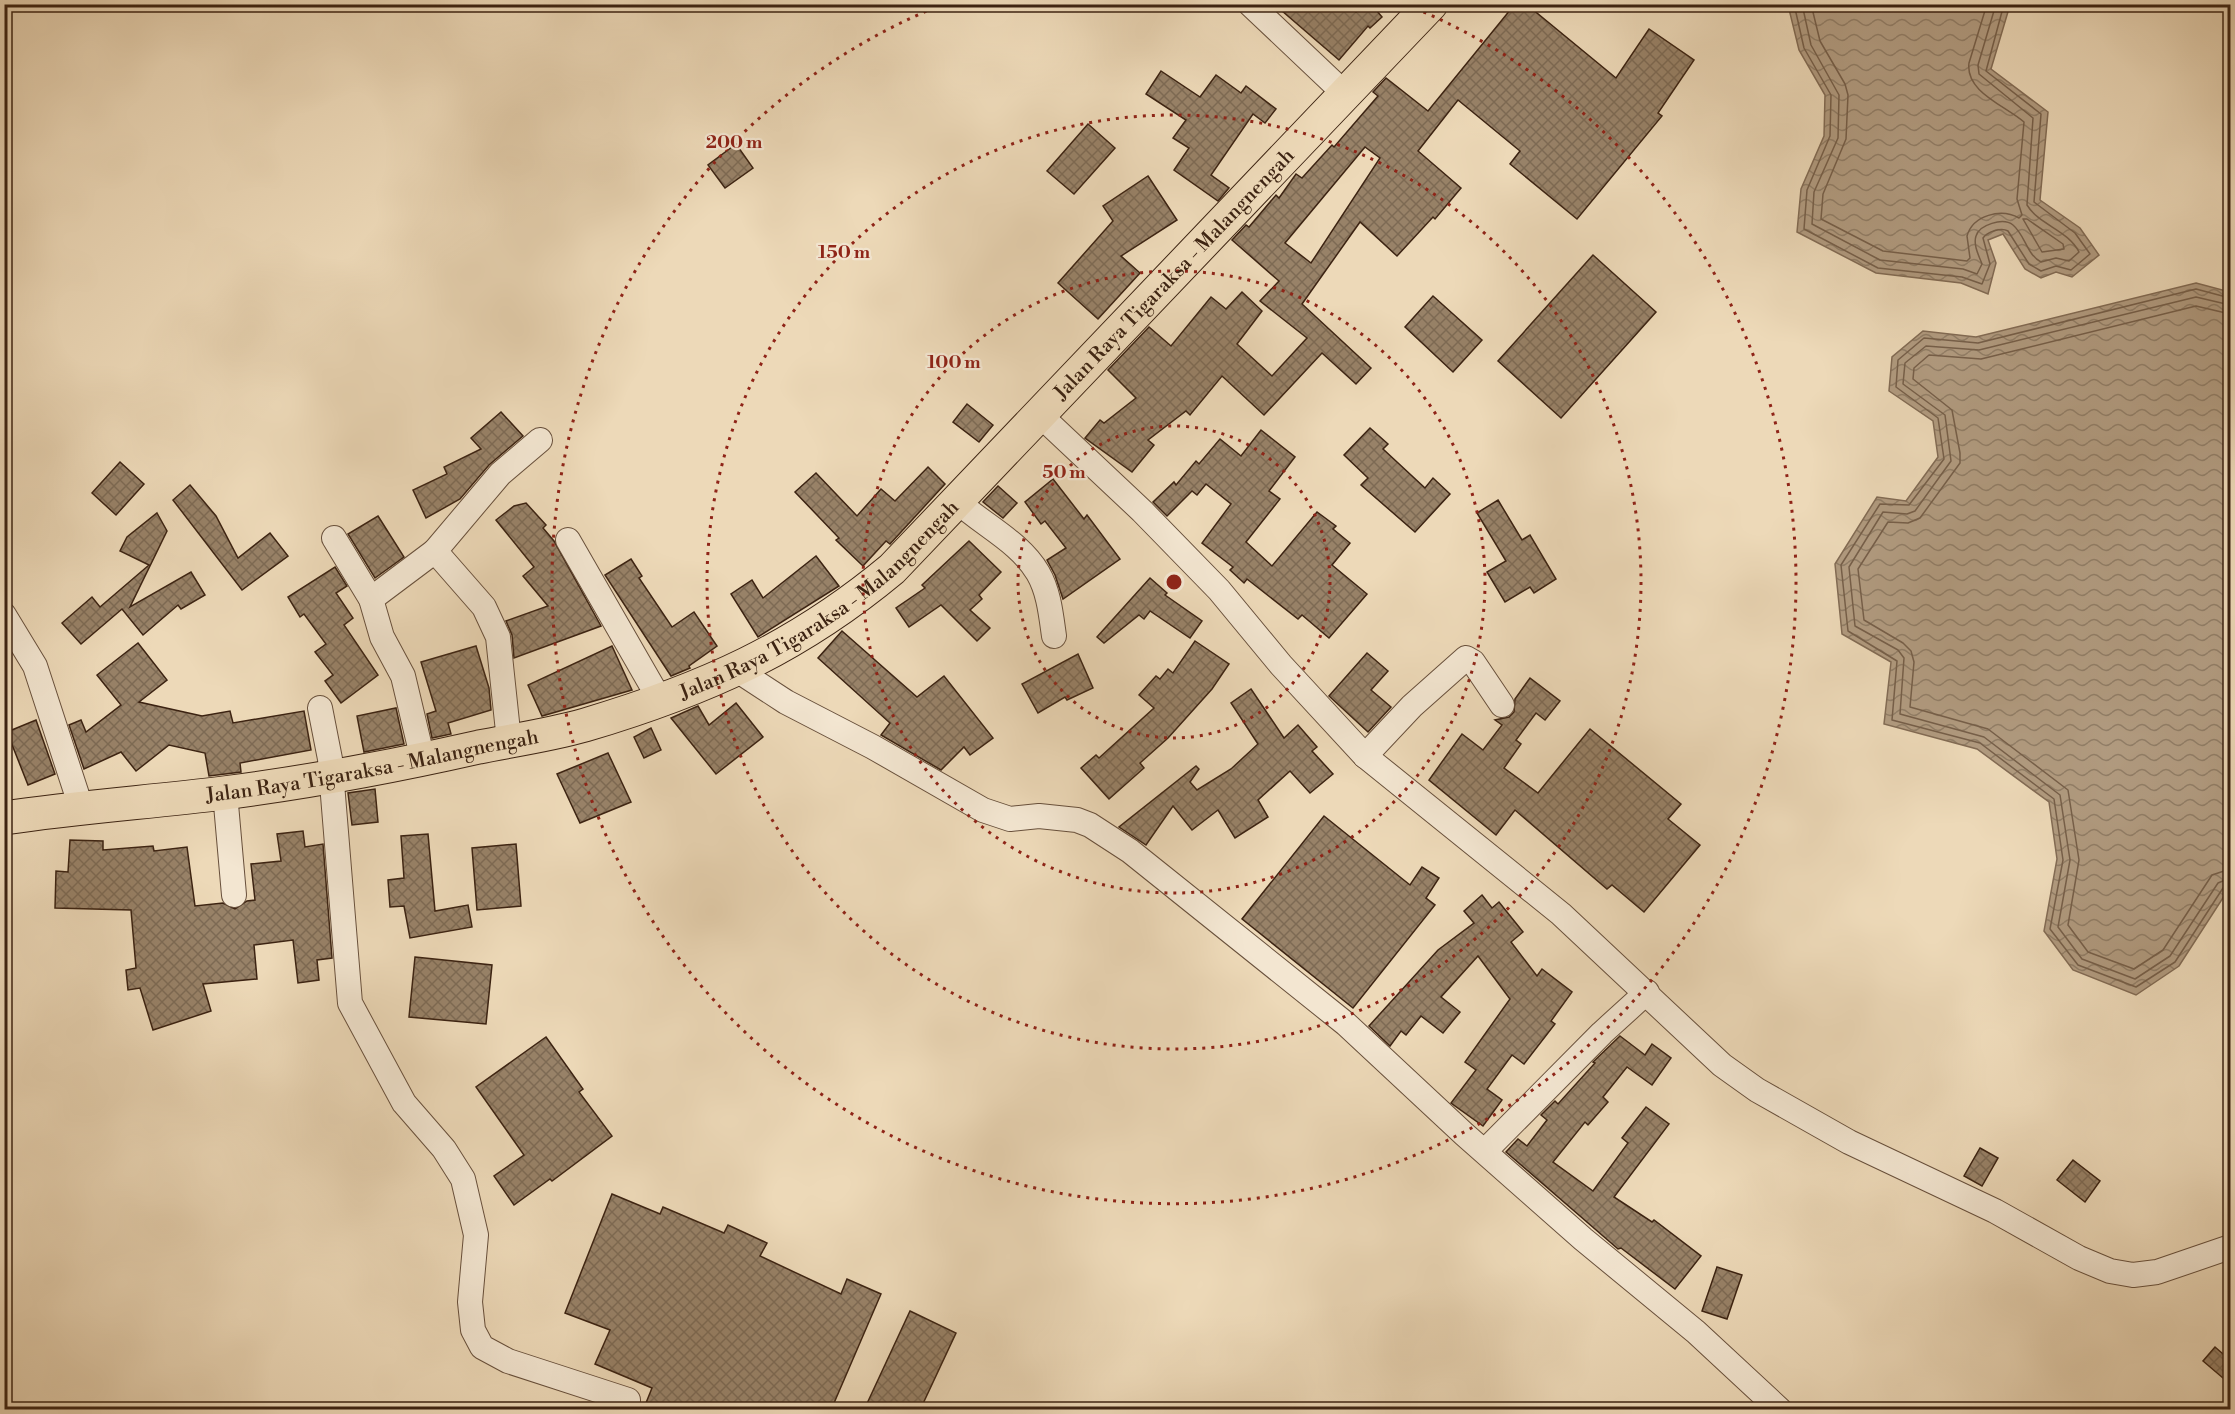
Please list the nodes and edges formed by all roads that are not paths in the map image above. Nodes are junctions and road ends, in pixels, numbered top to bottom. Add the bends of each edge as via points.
1 (1250, 4) edge
2 (1431, 4) edge
3 (1344, 93) junction
4 (1041, 416) junction
5 (540, 440) dead end
6 (957, 501) junction
7 (334, 538) dead end
8 (568, 540) dead end
9 (435, 551) junction
10 (371, 599) junction
11 (4, 615) edge
12 (1054, 636) dead end
13 (737, 670) junction
14 (660, 700) junction
15 (1502, 705) dead end
16 (320, 708) dead end
17 (509, 741) junction
18 (1365, 756) junction
19 (423, 760) junction
20 (331, 775) junction
21 (225, 793) junction
22 (81, 807) junction
23 (4, 818) edge
24 (234, 895) dead end
25 (1647, 992) junction
26 (1485, 1151) junction
27 (2230, 1247) edge
28 (628, 1400) dead end
29 (1780, 1410) edge

1 - 3 street
2 - 3 main road, Jalan Raya Tigaraksa - Malangnengah
3 - 4 main road, Jalan Raya Tigaraksa - Malangnengah
4 - 6 main road, Jalan Raya Tigaraksa - Malangnengah
4 - 18 street via 1219,590
5 - 9 street via 500,474
6 - 12 street via 1012,543 1038,572
6 - 13 main road, Jalan Raya Tigaraksa - Malangnengah via 892,569 848,606
7 - 10 street
8 - 14 street
9 - 10 street
9 - 17 street via 484,607 498,637
10 - 19 street via 382,637 403,676
11 - 22 street via 35,666
13 - 14 main road, Jalan Raya Tigaraksa - Malangnengah
13 - 26 street via 818,720 997,817 1066,817 1090,825 1130,851 1346,1024
14 - 17 main road, Jalan Raya Tigaraksa - Malangnengah via 582,726
15 - 18 street via 1473,662 1466,658 1412,706
16 - 20 street
17 - 19 main road, Jalan Raya Tigaraksa - Malangnengah
18 - 25 street via 1561,914
19 - 20 main road, Jalan Raya Tigaraksa - Malangnengah
20 - 21 main road, Jalan Raya Tigaraksa - Malangnengah
20 - 28 street via 350,1003 404,1103 444,1149 467,1188 476,1235 470,1302 477,1340 489,1352 508,1361
21 - 22 main road, Jalan Raya Tigaraksa - Malangnengah
21 - 24 street
22 - 23 main road, Jalan Raya Tigaraksa - Malangnengah
25 - 26 street
25 - 27 street via 1722,1065 1757,1090 1849,1142 1995,1211 2096,1266 2110,1271 2157,1272
26 - 29 street via 1696,1332

